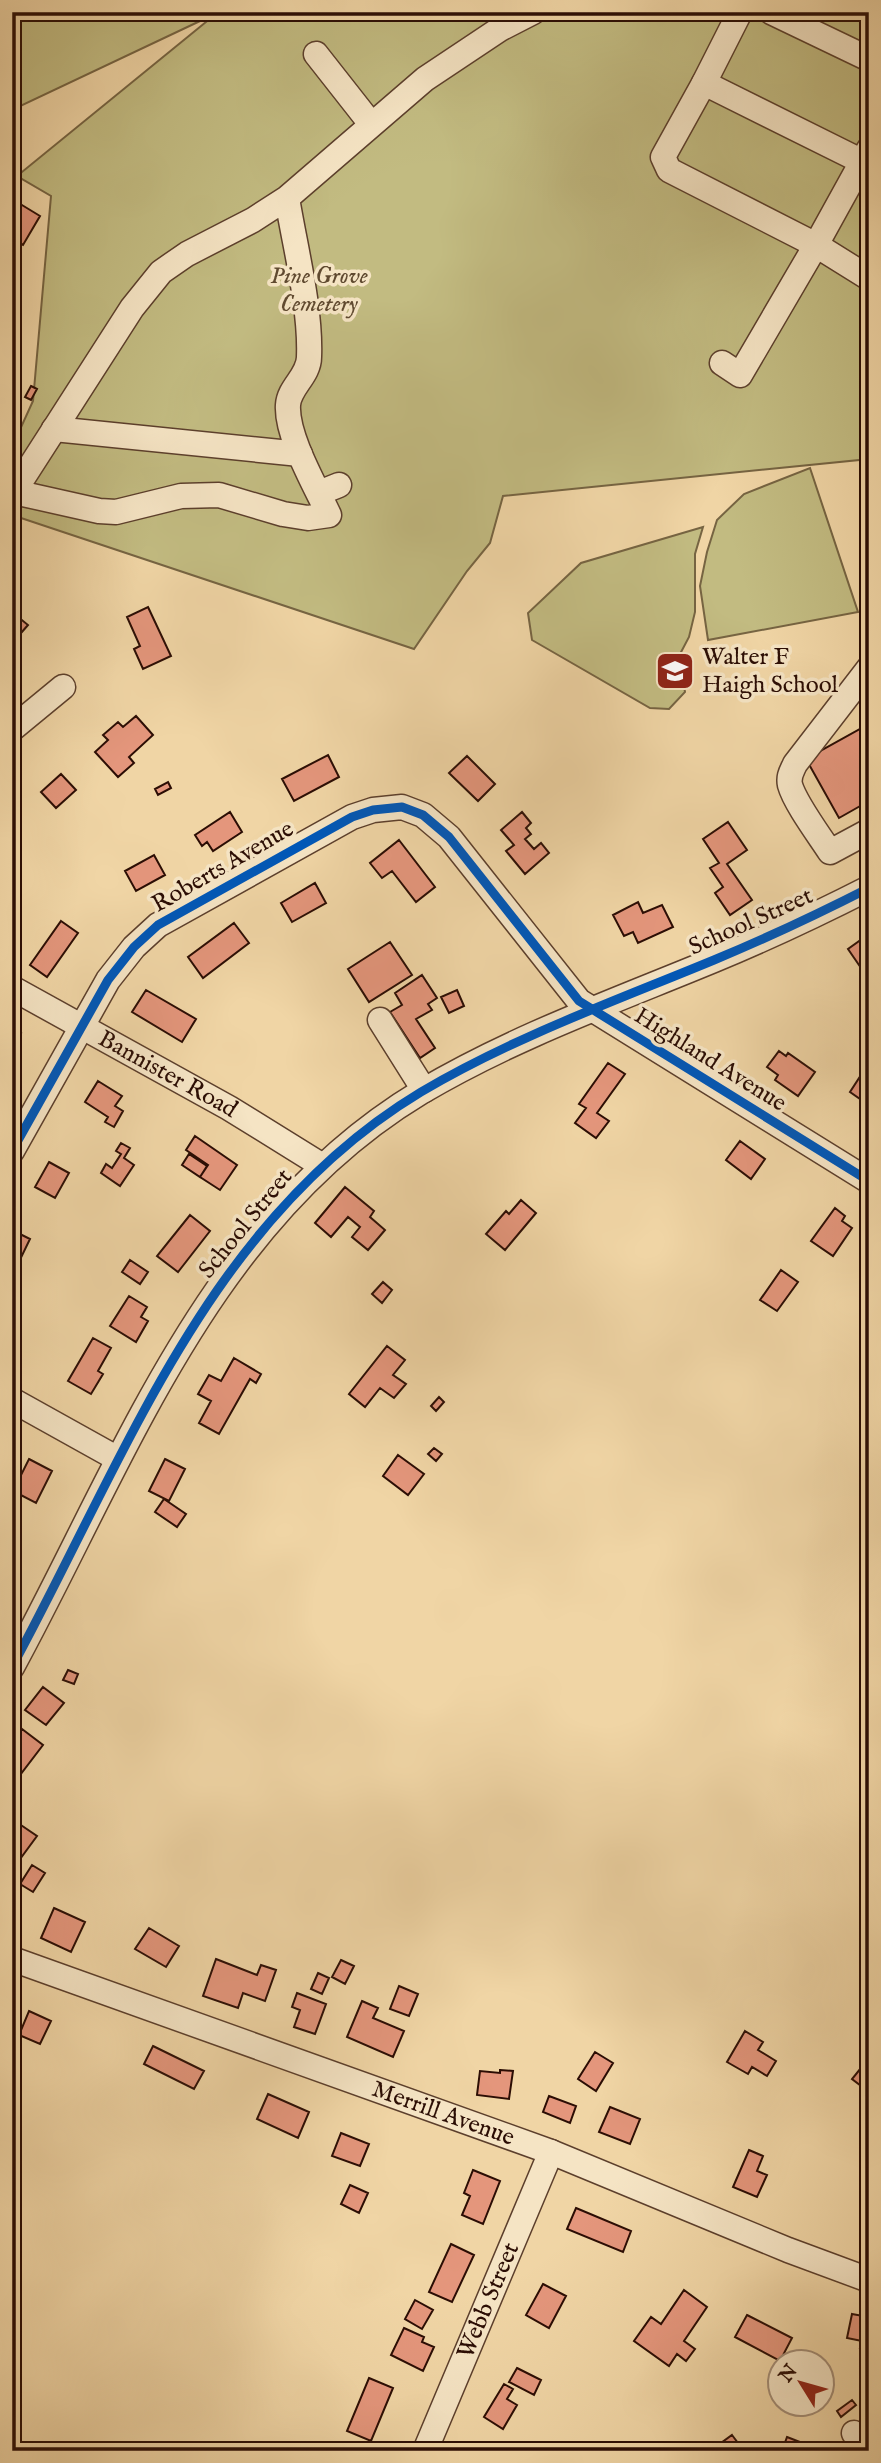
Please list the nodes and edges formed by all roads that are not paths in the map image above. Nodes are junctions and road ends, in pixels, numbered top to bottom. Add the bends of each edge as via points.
1 (533, 12) edge
2 (740, 12) edge
3 (771, 12) edge
4 (316, 54) dead end
5 (869, 60) edge
6 (704, 83) junction
7 (371, 124) junction
8 (867, 158) edge
9 (287, 198) junction
10 (816, 246) junction
11 (869, 278) edge
12 (722, 363) dead end
13 (54, 429) junction
14 (300, 454) junction
15 (869, 668) edge
16 (63, 687) dead end
17 (12, 729) edge
18 (402, 807) joint
19 (869, 831) edge
20 (869, 888) edge
21 (12, 988) edge
22 (593, 1009) junction
23 (380, 1020) dead end
24 (81, 1026) junction
25 (424, 1090) junction
26 (12, 1151) edge
27 (321, 1165) junction
28 (869, 1181) edge
29 (12, 1400) edge
30 (118, 1460) junction
31 (12, 1667) edge
32 (12, 1959) edge
33 (551, 2152) junction
34 (869, 2280) edge
35 (425, 2451) edge

1 - 7 street via 425,79
2 - 6 street
3 - 5 street
4 - 7 street
6 - 8 street
6 - 10 street via 663,156 669,170
7 - 9 street
8 - 10 street
9 - 13 street via 161,272 104,333
9 - 14 street via 308,325 309,359 288,406
10 - 11 street
10 - 12 street via 740,374
13 - 14 street
13 - 14 street via 19,484 23,494 99,511 116,512 181,496 219,495 284,514 329,515 329,489
15 - 19 street via 790,774 796,797 830,852
16 - 17 street
18 - 22 street, Highland Avenue via 441,829 563,983
18 - 24 street, Roberts Avenue via 352,817 158,925 120,963
20 - 22 street, School Street via 769,936
21 - 24 street, Bannister Road
22 - 25 street, School Street via 516,1042
22 - 28 street, Highland Avenue
23 - 25 street
24 - 26 street, Roberts Avenue
24 - 27 street, Bannister Road
25 - 27 street, School Street
27 - 30 street, School Street via 264,1227 202,1311
29 - 30 street
30 - 31 street, School Street
32 - 33 street, Merrill Avenue
33 - 34 street, Merrill Avenue
33 - 35 street, Webb Street

